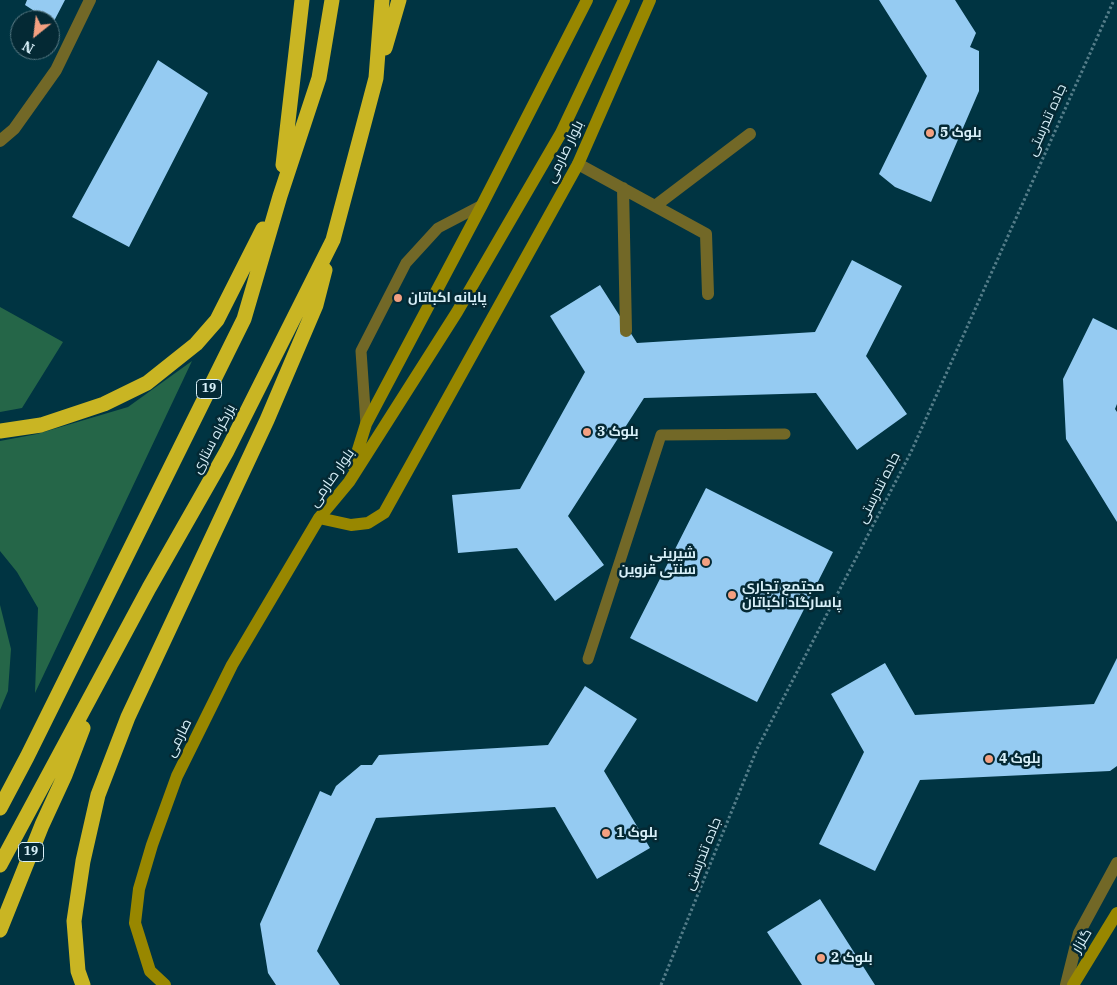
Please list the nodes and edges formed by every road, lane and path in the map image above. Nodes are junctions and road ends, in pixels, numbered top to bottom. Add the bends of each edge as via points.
1 (90, 0) edge
2 (302, 0) edge
3 (332, 0) edge
4 (382, 0) edge
5 (398, 0) edge
6 (587, 0) edge
7 (624, 0) edge
8 (650, 0) edge
9 (1114, 0) edge
10 (376, 78) junction
11 (750, 134) dead end
12 (0, 141) edge
13 (578, 164) junction
14 (622, 188) junction
15 (280, 196) junction
16 (482, 205) junction
17 (655, 206) junction
18 (333, 240) junction
19 (708, 294) dead end
20 (626, 331) dead end
21 (366, 424) junction
22 (0, 431) edge
23 (785, 434) dead end
24 (349, 482) junction
25 (320, 518) junction
26 (588, 659) dead end
27 (58, 771) junction
28 (0, 808) edge
29 (1117, 863) edge
30 (0, 865) edge
31 (1117, 913) edge
32 (0, 930) edge
33 (83, 985) edge
34 (165, 985) edge
35 (661, 985) edge
36 (1066, 985) edge
37 (1073, 985) edge

1 - 12 street via 56,70 14,129
2 - 15 highway
3 - 15 highway, بزرگراه ستاری / 19 via 319,78
4 - 10 highway, بزرگراه ستاری
5 - 10 highway
6 - 16 street
7 - 24 street, بلوار صارمی via 556,142 457,312
8 - 13 street, بلوار صارمی
9 - 35 path, جاده تندرستی via 910,452 757,749
10 - 18 highway, بزرگراه ستاری
11 - 17 street
13 - 14 street
13 - 25 street, بلوار صارمی via 384,513 368,523 352,525
14 - 17 street
14 - 20 street
15 - 22 highway via 217,320 196,344 147,383 104,404 41,425
15 - 28 highway, بزرگراه ستاری / 19 via 244,319
16 - 21 street
16 - 21 lane via 438,228 406,264 362,352
17 - 19 street via 706,234
18 - 27 highway, بزرگراه ستاری via 227,451 149,588
18 - 33 highway via 316,304 268,420 128,717 98,795 74,921 78,971
21 - 24 street
23 - 26 lane via 661,435
24 - 25 street, بلوار صارمی
25 - 34 street, صارمی via 232,666 177,776 152,845 139,889 135,923 150,971
27 - 30 highway, 19
27 - 32 highway, 19 via 42,825
29 - 36 street via 1079,933
31 - 37 street, گلزار

